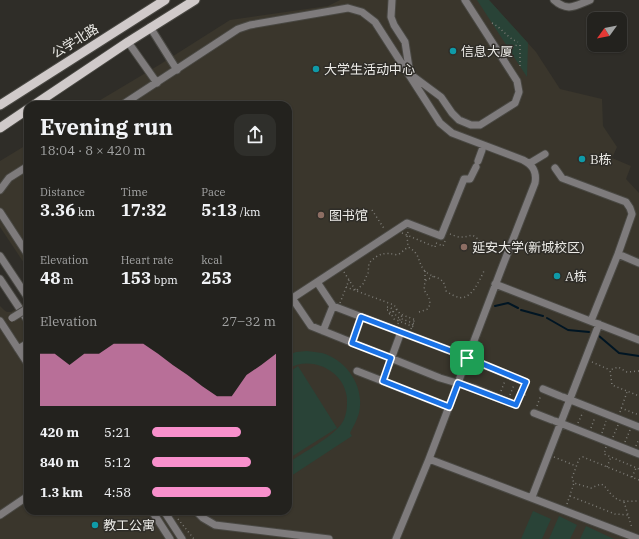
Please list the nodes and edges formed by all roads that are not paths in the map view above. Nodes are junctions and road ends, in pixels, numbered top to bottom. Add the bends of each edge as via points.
1 (165, 0) edge
2 (195, 0) edge
3 (392, 0) edge
4 (465, 0) edge
5 (554, 0) edge
6 (590, 0) edge
7 (150, 28) junction
8 (128, 42) junction
9 (176, 70) junction
10 (410, 74) junction
11 (157, 83) junction
12 (40, 101) edge
13 (128, 101) edge
14 (0, 105) edge
15 (24, 112) edge
16 (0, 128) edge
17 (482, 150) dead end
18 (546, 154) dead end
19 (530, 163) junction
20 (555, 168) dead end
21 (24, 169) edge
22 (0, 190) edge
23 (0, 212) edge
24 (24, 248) edge
25 (618, 254) junction
26 (0, 256) edge
27 (639, 263) edge
28 (0, 279) edge
29 (317, 282) junction
30 (496, 284) junction
31 (24, 292) edge
32 (292, 298) edge
33 (292, 302) edge
34 (336, 307) junction
35 (24, 310) edge
36 (24, 315) edge
37 (361, 317) junction
38 (591, 321) junction
39 (2, 323) edge
40 (599, 324) junction
41 (323, 331) junction
42 (401, 332) junction
43 (639, 340) edge
44 (352, 343) junction
45 (24, 345) edge
46 (18, 349) junction
47 (24, 358) edge
48 (391, 358) junction
49 (467, 358) junction
50 (357, 371) dead end
51 (383, 381) junction
52 (526, 382) road end
53 (458, 383) junction
54 (543, 389) road end
55 (564, 398) junction
56 (516, 405) road end
57 (449, 407) junction
58 (534, 413) road end
59 (556, 421) junction
60 (636, 426) edge
61 (639, 454) edge
62 (429, 459) junction
63 (532, 497) junction
64 (24, 499) edge
65 (0, 515) edge
66 (155, 515) edge
67 (167, 515) edge
68 (200, 515) edge
69 (170, 539) edge
70 (182, 539) edge
71 (329, 539) edge
72 (396, 539) edge
73 (639, 539) edge

1 - 14 main road, 公学北路
2 - 7 main road
3 - 10 street via 394,25 405,42
4 - 10 street via 517,81 519,92 515,103 480,125 471,125 459,120 441,97
5 - 6 street via 559,5 571,7
7 - 8 main road
7 - 9 street
8 - 11 street
8 - 12 main road
9 - 10 street via 238,29 348,8 362,12 375,22
9 - 11 street
10 - 19 street via 440,123 452,133
11 - 13 street
15 - 16 main road
17 - 29 street via 470,180 464,178 441,236 407,223
18 - 19 street
19 - 30 street via 536,177 535,183
20 - 25 street via 562,178 626,202 632,214
21 - 22 street via 9,178
23 - 24 street
25 - 27 street
25 - 38 street
26 - 31 street
28 - 36 street
29 - 32 street
29 - 34 street
30 - 38 street
30 - 49 street
33 - 41 street via 311,326
34 - 37 street
34 - 41 street
35 - 39 street, bridge
37 - 42 street
37 - 44 street
38 - 40 street
39 - 46 street
40 - 43 street
40 - 55 street via 586,359
41 - 44 street
42 - 48 street
42 - 49 street
44 - 48 street
45 - 46 street
46 - 47 street
48 - 51 street
48 - 53 street
49 - 52 street
49 - 53 street
50 - 51 street
51 - 57 street
53 - 56 street
53 - 57 street
54 - 55 street
55 - 59 street
55 - 60 street
57 - 62 street
58 - 59 street
59 - 61 street
59 - 63 street via 549,454
62 - 63 street
62 - 72 street
63 - 73 street
64 - 65 street
66 - 69 street
67 - 70 street
68 - 71 street via 215,525

